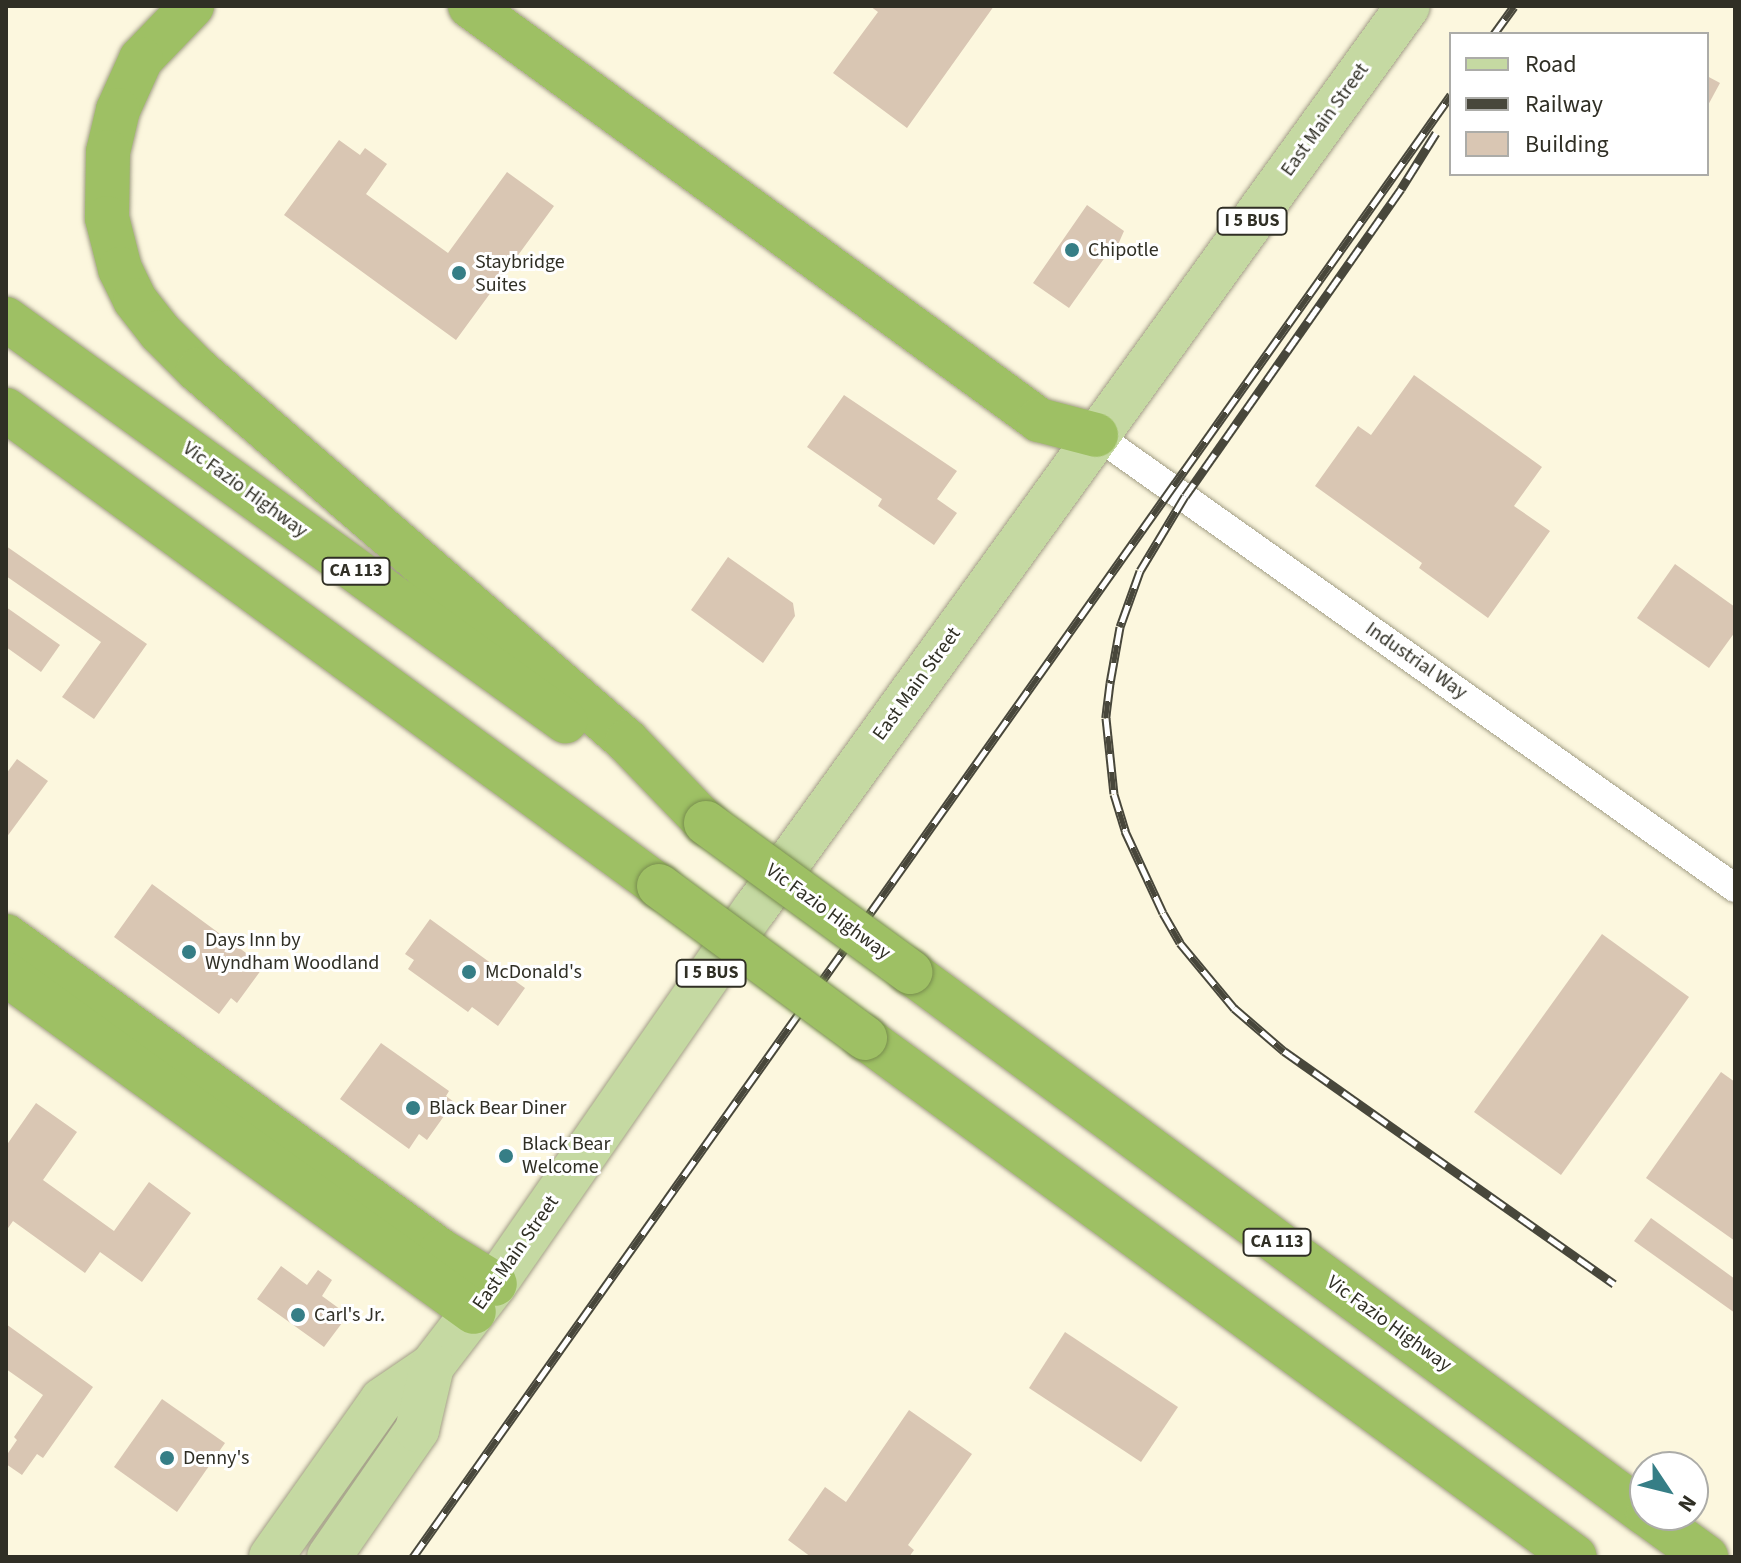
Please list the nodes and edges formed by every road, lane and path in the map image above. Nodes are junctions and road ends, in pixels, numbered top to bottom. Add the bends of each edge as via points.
1 (192, 6) edge
2 (470, 6) edge
3 (519, 6) edge
4 (1408, 6) edge
5 (6, 319) edge
6 (6, 410) edge
7 (1096, 435) junction
8 (6, 438) edge
9 (174, 531) junction
10 (706, 823) junction
11 (1735, 888) edge
12 (6, 936) edge
13 (6, 974) edge
14 (484, 1298) junction
15 (432, 1366) junction
16 (320, 1488) junction
17 (1629, 1501) edge
18 (1670, 1531) edge
19 (271, 1557) edge
20 (307, 1557) edge
21 (329, 1557) edge
22 (1575, 1557) edge
23 (1706, 1557) edge

1 - 10 highway via 141,59 118,110 108,152 107,218 120,269 135,300 198,370 627,741
2 - 7 highway via 1039,420
3 - 7 highway via 1056,398
4 - 7 main road, East Main Street / I 5 BUS
5 - 10 highway, Vic Fazio Highway / CA 113
6 - 9 highway
7 - 11 street, Industrial Way
7 - 14 main road, East Main Street / I 5 BUS
8 - 9 highway
9 - 22 highway, bridge
10 - 17 highway, Vic Fazio Highway / CA 113, bridge
12 - 14 highway via 441,1251
13 - 14 highway
14 - 15 main road, East Main Street / I 5 BUS
15 - 16 main road, East Main Street / I 5 BUS via 382,1400
15 - 21 main road, East Main Street / I 5 BUS via 417,1430
16 - 19 main road, East Main Street / I 5 BUS
16 - 20 main road via 328,1526
18 - 23 highway, Vic Fazio Highway / CA 113

